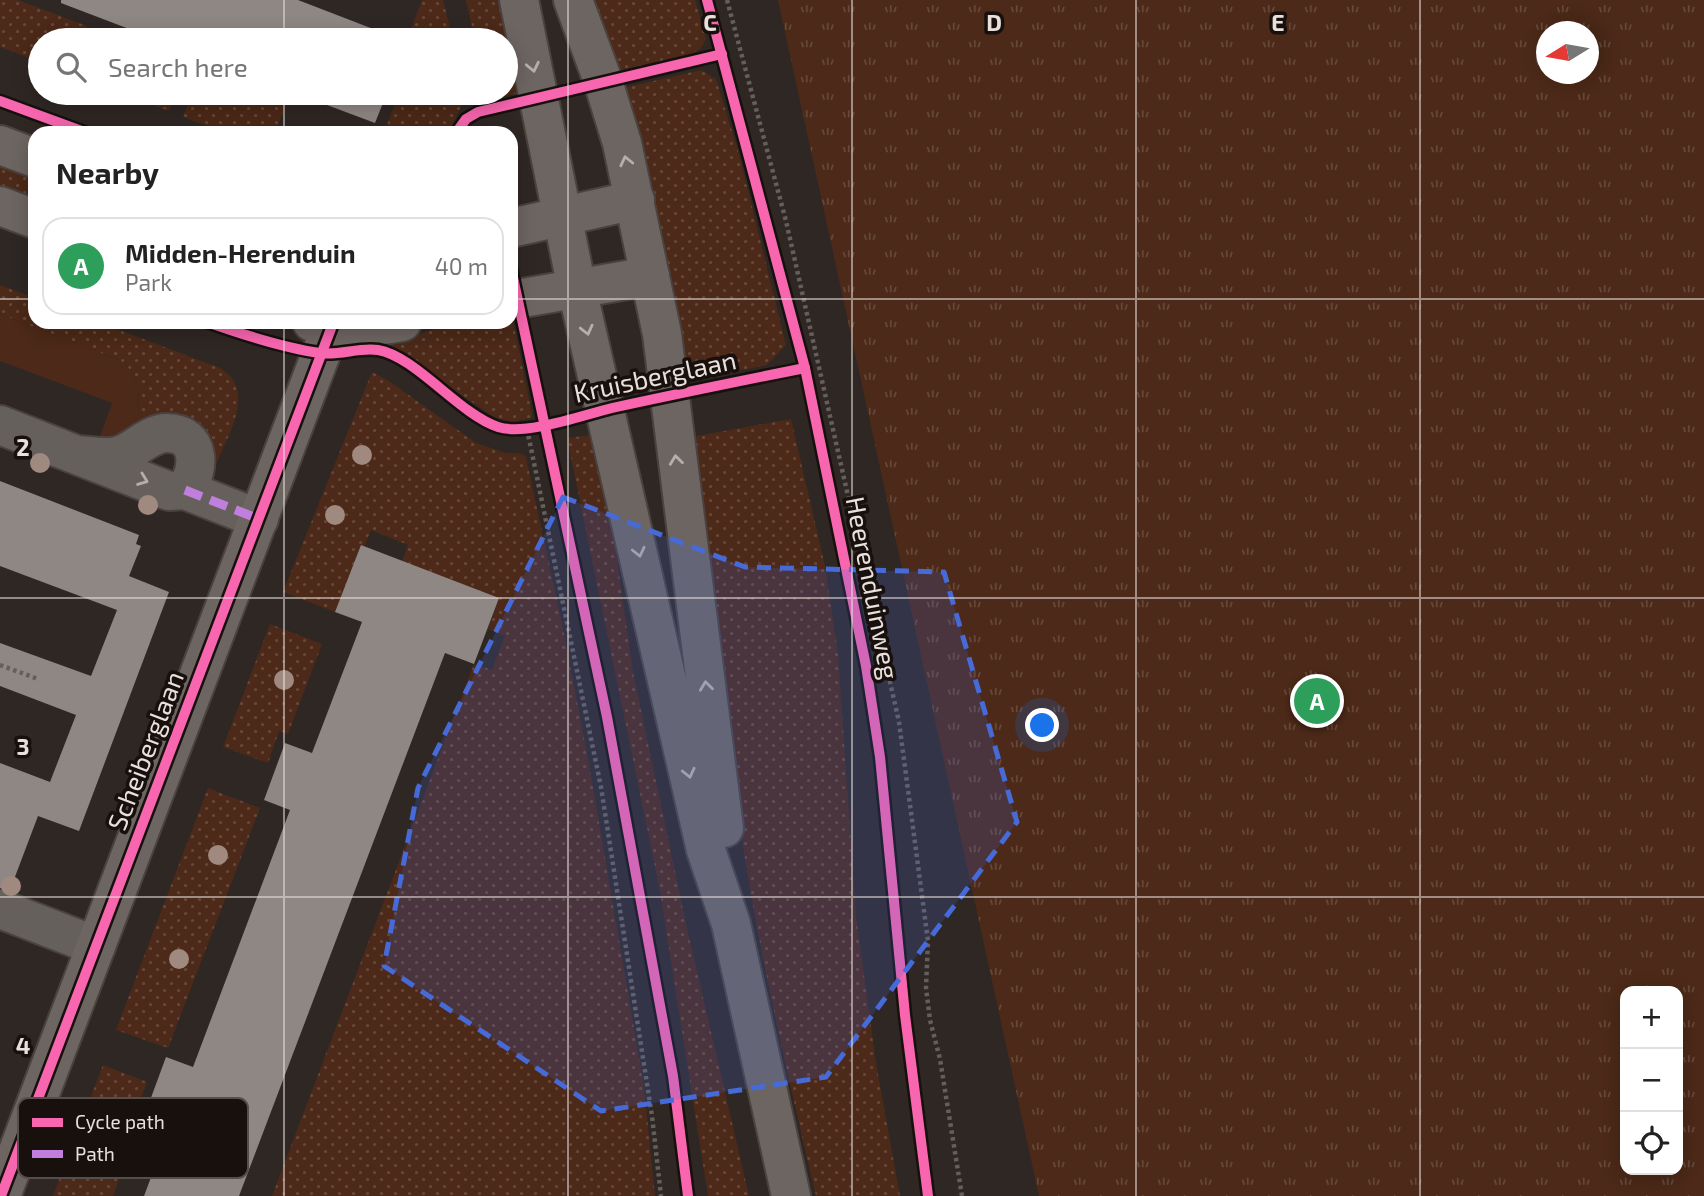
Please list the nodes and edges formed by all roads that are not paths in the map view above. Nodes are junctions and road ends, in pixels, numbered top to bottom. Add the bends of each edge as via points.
1 (519, 0) edge
2 (573, 0) edge
3 (0, 145) edge
4 (28, 155) edge
5 (635, 200) junction
6 (0, 206) edge
7 (563, 215) junction
8 (28, 216) edge
9 (518, 226) edge
10 (650, 276) junction
11 (577, 289) junction
12 (518, 299) edge
13 (324, 329) edge
14 (0, 425) edge
15 (79, 456) junction
16 (185, 490) junction
17 (259, 519) junction
18 (0, 909) edge
19 (731, 924) junction
20 (96, 946) junction
21 (39, 1098) edge
22 (18, 1153) edge
23 (2, 1196) edge
24 (791, 1196) edge

1 -> 7 street
5 -> 2 street via 607,93
3 - 4 street
5 - 7 street
5 - 10 street
6 - 8 street
7 - 9 street
7 - 11 street
10 - 11 street
19 -> 10 street via 726,843 662,334
11 - 12 street
11 -> 19 street via 706,849
13 - 17 street, Scheiberglaan
14 - 15 street
15 -> 16 street via 169,491
15 - 16 street via 121,455 158,434 170,433 192,445 196,456 192,481
16 - 17 street
17 - 20 street, Scheiberglaan
18 - 20 street
19 - 24 street
20 - 21 street, Scheiberglaan
22 - 23 street, Scheiberglaan

